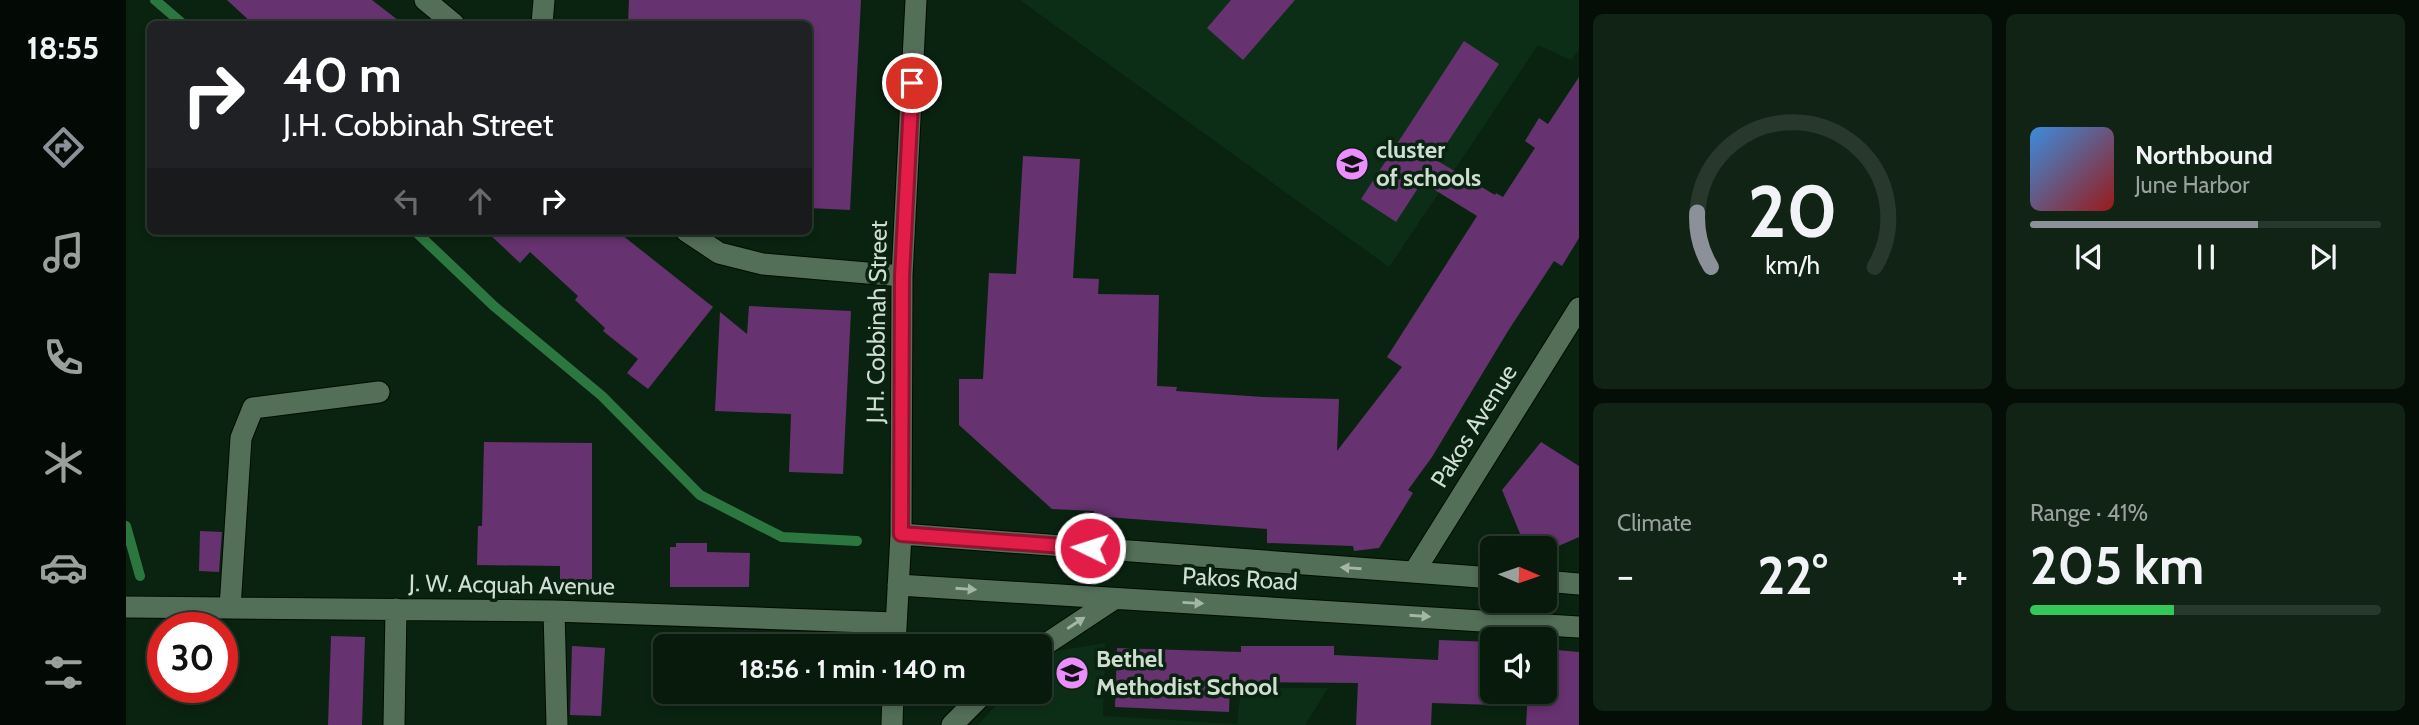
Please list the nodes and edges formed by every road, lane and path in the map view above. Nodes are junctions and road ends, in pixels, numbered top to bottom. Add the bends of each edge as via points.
1 (425, 0) edge
2 (544, 0) edge
3 (916, 0) edge
4 (450, 21) edge
5 (542, 21) edge
6 (692, 235) edge
7 (902, 276) junction
8 (1579, 308) edge
9 (379, 392) dead end
10 (901, 534) junction
11 (1414, 572) junction
12 (1480, 577) edge
13 (1558, 582) edge
14 (1579, 583) edge
15 (898, 585) junction
16 (1114, 598) junction
17 (126, 607) edge
18 (230, 608) junction
19 (396, 609) junction
20 (554, 611) junction
21 (896, 622) junction
22 (1579, 627) edge
23 (896, 634) edge
24 (1052, 640) edge
25 (893, 704) edge
26 (973, 704) edge
27 (394, 725) edge
28 (557, 725) edge
29 (892, 725) edge
30 (952, 725) edge

1 - 4 street
2 - 5 street
3 - 7 street, J.H. Cobbinah Street
6 - 7 street via 719,253 763,264
7 - 10 street, J.H. Cobbinah Street
8 - 11 street, Pakos Avenue
9 - 18 street via 253,408 241,438
11 -> 10 street, Pakos Road
10 - 15 street, J.H. Cobbinah Street
11 - 12 street, Pakos Road
13 - 14 street
15 -> 16 street, Pakos Road
15 - 21 street, J.H. Cobbinah Street
16 -> 22 street, Pakos Road
24 -> 16 street
17 - 18 street, J. W. Acquah Avenue
18 - 19 street, J. W. Acquah Avenue
19 - 20 street, J. W. Acquah Avenue
19 - 27 street
20 - 21 street, J. W. Acquah Avenue
20 - 28 street
21 - 23 street, J.H. Cobbinah Street
25 - 29 street
26 - 30 street

